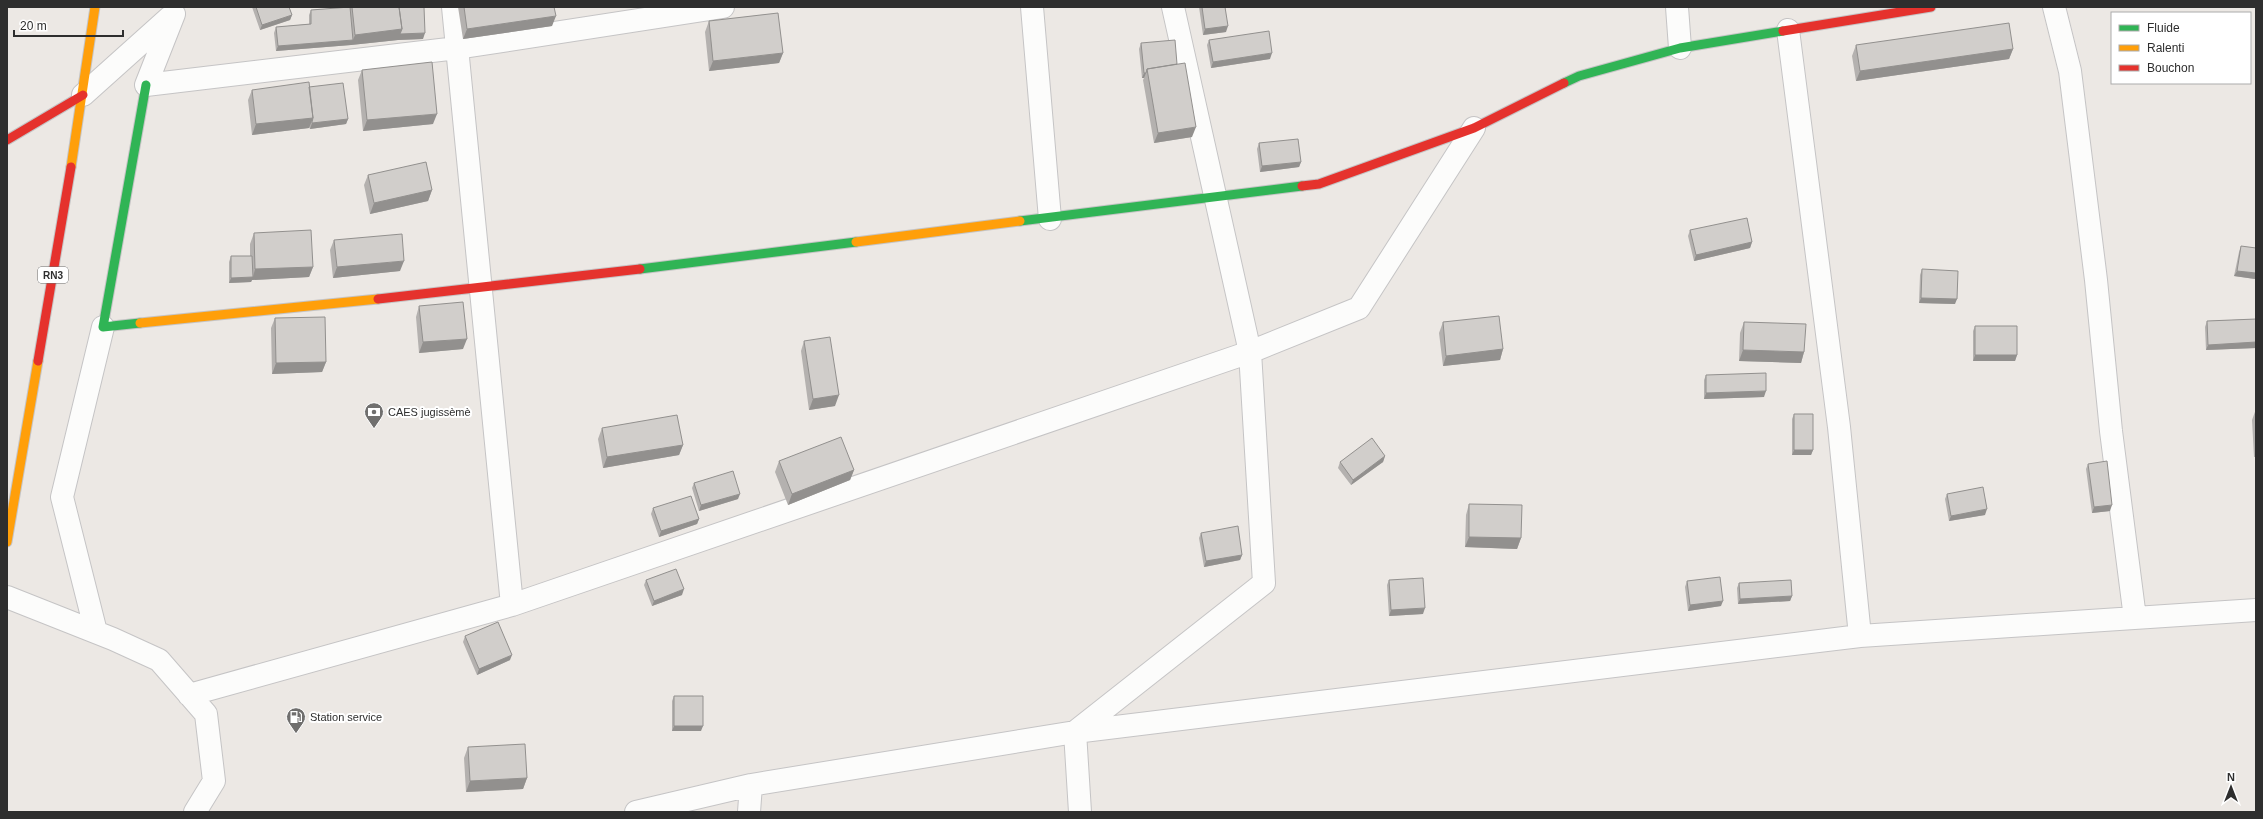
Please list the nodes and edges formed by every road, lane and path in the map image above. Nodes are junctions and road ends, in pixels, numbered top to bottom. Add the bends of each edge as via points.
1 (95, 7) edge
2 (453, 7) edge
3 (723, 7) edge
4 (1032, 7) edge
5 (1173, 7) edge
6 (1677, 7) edge
7 (1931, 7) edge
8 (2054, 7) edge
9 (177, 10) edge
10 (1788, 30) junction
11 (457, 48) junction
12 (1680, 48) junction
13 (146, 85) junction
14 (83, 95) junction
15 (1474, 128) junction
16 (7, 140) edge
17 (1215, 197) junction
18 (1050, 219) junction
19 (480, 289) junction
20 (103, 327) junction
21 (1250, 352) junction
22 (7, 542) edge
23 (7, 598) edge
24 (512, 606) junction
25 (2256, 610) edge
26 (2135, 618) junction
27 (96, 632) junction
28 (1860, 636) junction
29 (189, 695) junction
30 (1075, 732) junction
31 (751, 785) junction
32 (195, 812) edge
33 (636, 812) edge
34 (749, 812) edge
35 (1080, 812) edge

1 - 14 main road, RN3
2 - 11 street
3 - 11 street
4 - 18 street
5 - 17 street
6 - 12 street
7 - 10 main road
8 - 26 street via 2070,71
9 - 13 street
9 - 14 street
10 - 12 main road
10 - 28 street via 1839,427
11 - 13 street
11 - 19 street
12 - 15 main road via 1579,76
13 - 20 main road
14 - 16 main road
14 - 22 main road, RN3
15 - 17 main road via 1319,184
15 - 21 street via 1358,308
17 - 18 main road
17 - 21 street
18 - 19 main road
19 - 20 main road
19 - 24 street
20 - 27 street via 62,497
21 - 24 street
21 - 30 street via 1264,583
23 - 27 street
24 - 29 street
25 - 26 street
26 - 28 street
27 - 29 street via 159,660
28 - 30 street
29 - 32 street via 206,714 214,781
30 - 31 street
30 - 35 street
31 - 33 street
31 - 34 street

